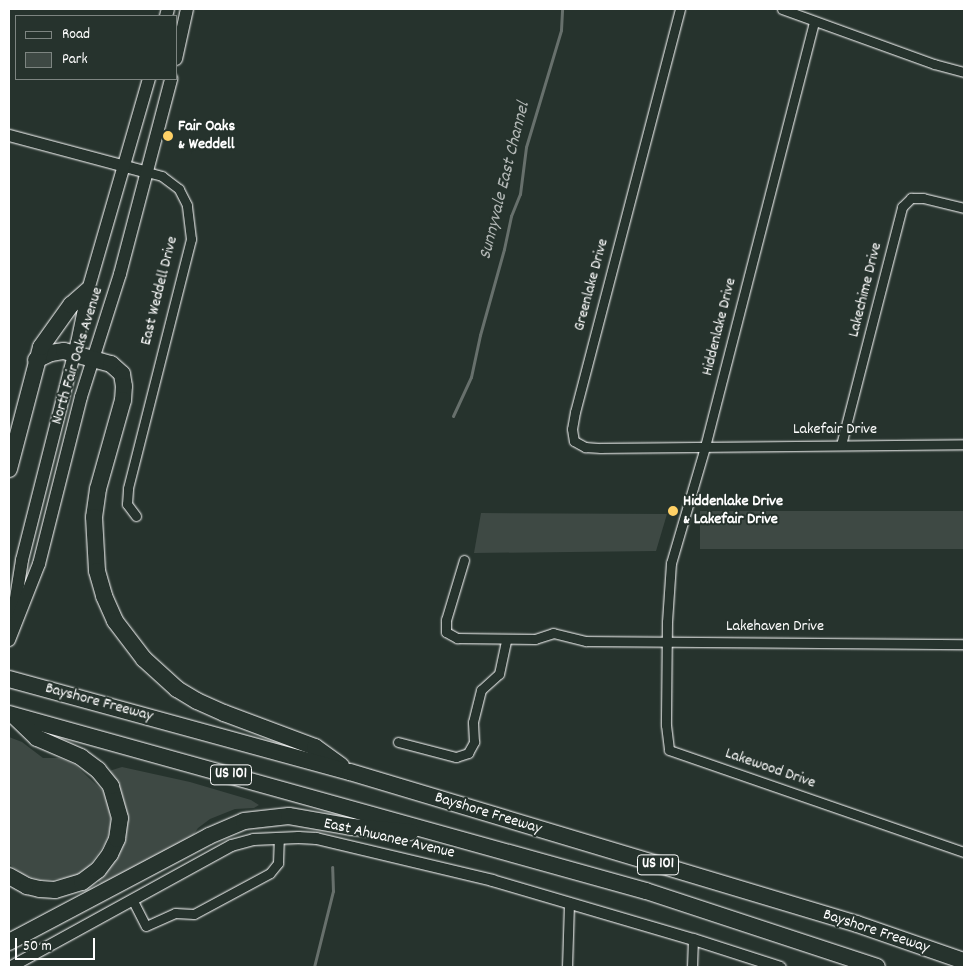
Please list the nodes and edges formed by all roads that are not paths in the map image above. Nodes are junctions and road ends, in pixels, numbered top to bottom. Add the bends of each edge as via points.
1 (187, 9) edge
2 (680, 9) edge
3 (782, 9) edge
4 (814, 22) junction
5 (178, 50) edge
6 (964, 72) edge
7 (149, 80) edge
8 (171, 80) edge
9 (9, 135) edge
10 (124, 166) junction
11 (147, 172) junction
12 (964, 208) edge
13 (88, 290) junction
14 (75, 354) junction
15 (93, 358) junction
16 (36, 360) junction
17 (964, 444) edge
18 (841, 445) junction
19 (705, 446) junction
20 (9, 469) edge
21 (136, 516) dead end
22 (464, 560) dead end
23 (9, 640) edge
24 (506, 640) junction
25 (667, 642) junction
26 (964, 644) edge
27 (9, 679) edge
28 (11, 715) edge
29 (398, 742) dead end
30 (350, 772) junction
31 (449, 835) junction
32 (279, 837) junction
33 (964, 852) edge
34 (9, 876) edge
35 (132, 899) junction
36 (569, 902) junction
37 (693, 939) junction
38 (9, 942) edge
39 (964, 961) edge
40 (9, 967) edge
41 (567, 967) edge
42 (692, 967) edge
43 (780, 967) edge
44 (876, 967) edge

1 - 5 main road
2 - 19 street, Greenlake Drive via 572,429 574,441 584,448
3 - 4 street
4 - 6 street
4 - 19 street, Hiddenlake Drive
7 - 10 main road, North Fair Oaks Avenue
8 - 11 main road, North Fair Oaks Avenue
9 - 10 street, East Weddell Drive
10 - 11 street, East Weddell Drive
10 - 13 main road, North Fair Oaks Avenue
11 - 15 main road, North Fair Oaks Avenue via 120,274
11 - 21 street, East Weddell Drive via 162,176 178,189 187,205 191,239 128,488 127,504
12 - 18 street, Lakechime Drive via 923,198 910,198 902,207
13 - 14 main road, North Fair Oaks Avenue
13 - 16 highway via 71,305 46,338
14 - 15 highway
14 - 16 highway via 64,351
14 - 23 main road, North Fair Oaks Avenue via 22,560
15 - 23 main road, North Fair Oaks Avenue via 48,519 39,564
15 - 30 highway via 111,364 122,374 124,386 94,517 97,572 115,621 144,659 177,689 224,713 315,747
16 - 20 highway
17 - 18 street, Lakefair Drive
18 - 19 street, Lakefair Drive
19 - 25 street, Hiddenlake Drive via 671,563
22 - 24 street via 446,620 446,632 458,638
24 - 25 street, Lakehaven Drive via 535,639 553,633 586,642
24 - 29 street via 499,674 482,690 473,722 474,742 468,753 456,757
25 - 26 street, Lakehaven Drive
25 - 33 street, Lakewood Drive via 666,725 669,750
27 - 30 highway, Bayshore Freeway / US 101
28 - 31 highway, Bayshore Freeway / US 101
28 - 34 highway via 37,738 81,757 98,770 111,786 120,818 117,839 110,854 98,870 82,882 55,890 40,889
30 - 39 highway, Bayshore Freeway / US 101 via 857,924
31 - 38 highway via 352,827 289,816 244,822 209,836
31 - 44 highway, Bayshore Freeway / US 101 via 646,891
32 - 35 street, East Ahwanee Avenue via 231,845
32 - 35 street via 278,863 270,873 194,914 175,913 146,926
32 - 36 street, East Ahwanee Avenue via 316,838
35 - 40 street, East Ahwanee Avenue
36 - 37 street, East Ahwanee Avenue
36 - 41 street
37 - 42 street
37 - 43 street, East Ahwanee Avenue

